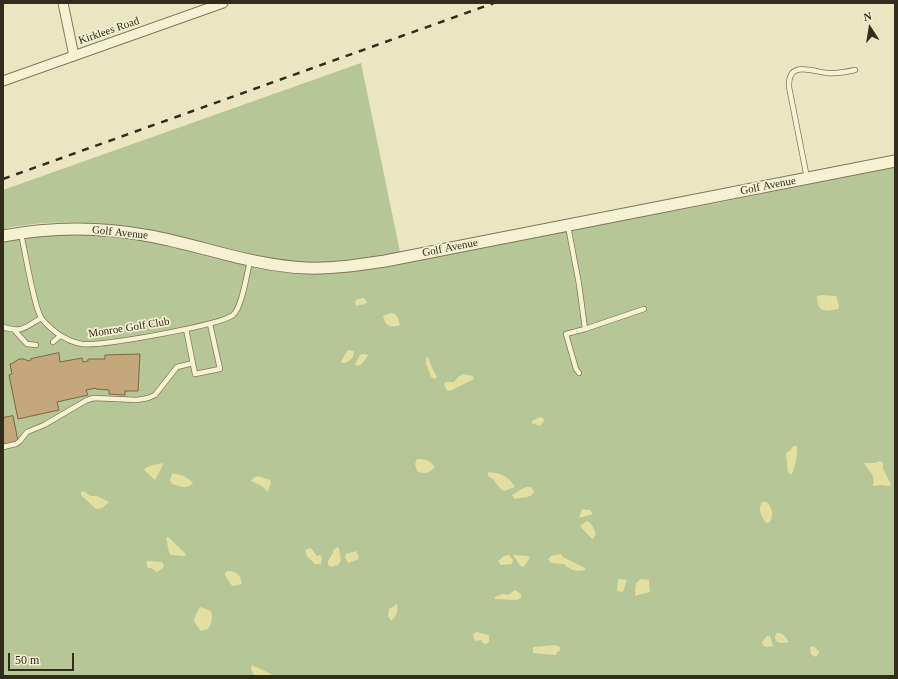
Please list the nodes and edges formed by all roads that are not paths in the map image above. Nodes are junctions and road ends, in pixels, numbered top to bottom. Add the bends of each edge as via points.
1 (63, 3) edge
2 (223, 3) edge
3 (74, 56) junction
4 (856, 70) dead end
5 (3, 81) edge
6 (895, 160) edge
7 (807, 178) junction
8 (568, 225) junction
9 (21, 233) junction
10 (3, 236) edge
11 (250, 261) junction
12 (644, 309) dead end
13 (40, 318) junction
14 (210, 324) junction
15 (3, 327) edge
16 (186, 329) junction
17 (585, 329) junction
18 (15, 331) junction
19 (60, 336) junction
20 (53, 342) dead end
21 (36, 345) dead end
22 (193, 363) junction
23 (579, 374) dead end
24 (3, 447) edge

1 - 3 street
2 - 3 street, Kirklees Road
3 - 5 street, Kirklees Road
4 - 7 lane via 826,73 798,69 790,76 789,87
6 - 7 street, Golf Avenue
7 - 8 street, Golf Avenue
8 - 11 street, Golf Avenue via 354,266 307,268
8 - 17 lane
9 - 10 street, Golf Avenue
9 - 11 street, Golf Avenue via 74,229 130,233
9 - 13 lane
11 - 14 lane, Monroe Golf Club via 240,306 233,316
12 - 17 lane
13 - 18 lane
13 - 19 lane, Monroe Golf Club
14 - 16 lane, Monroe Golf Club
14 - 22 lane via 220,369 195,374
15 - 18 lane
16 - 19 lane, Monroe Golf Club via 84,344
16 - 22 lane
17 - 23 lane via 566,334
18 - 21 lane via 27,344
19 - 20 lane
22 - 24 lane via 177,367 155,394 148,398 87,400 27,432 16,444

